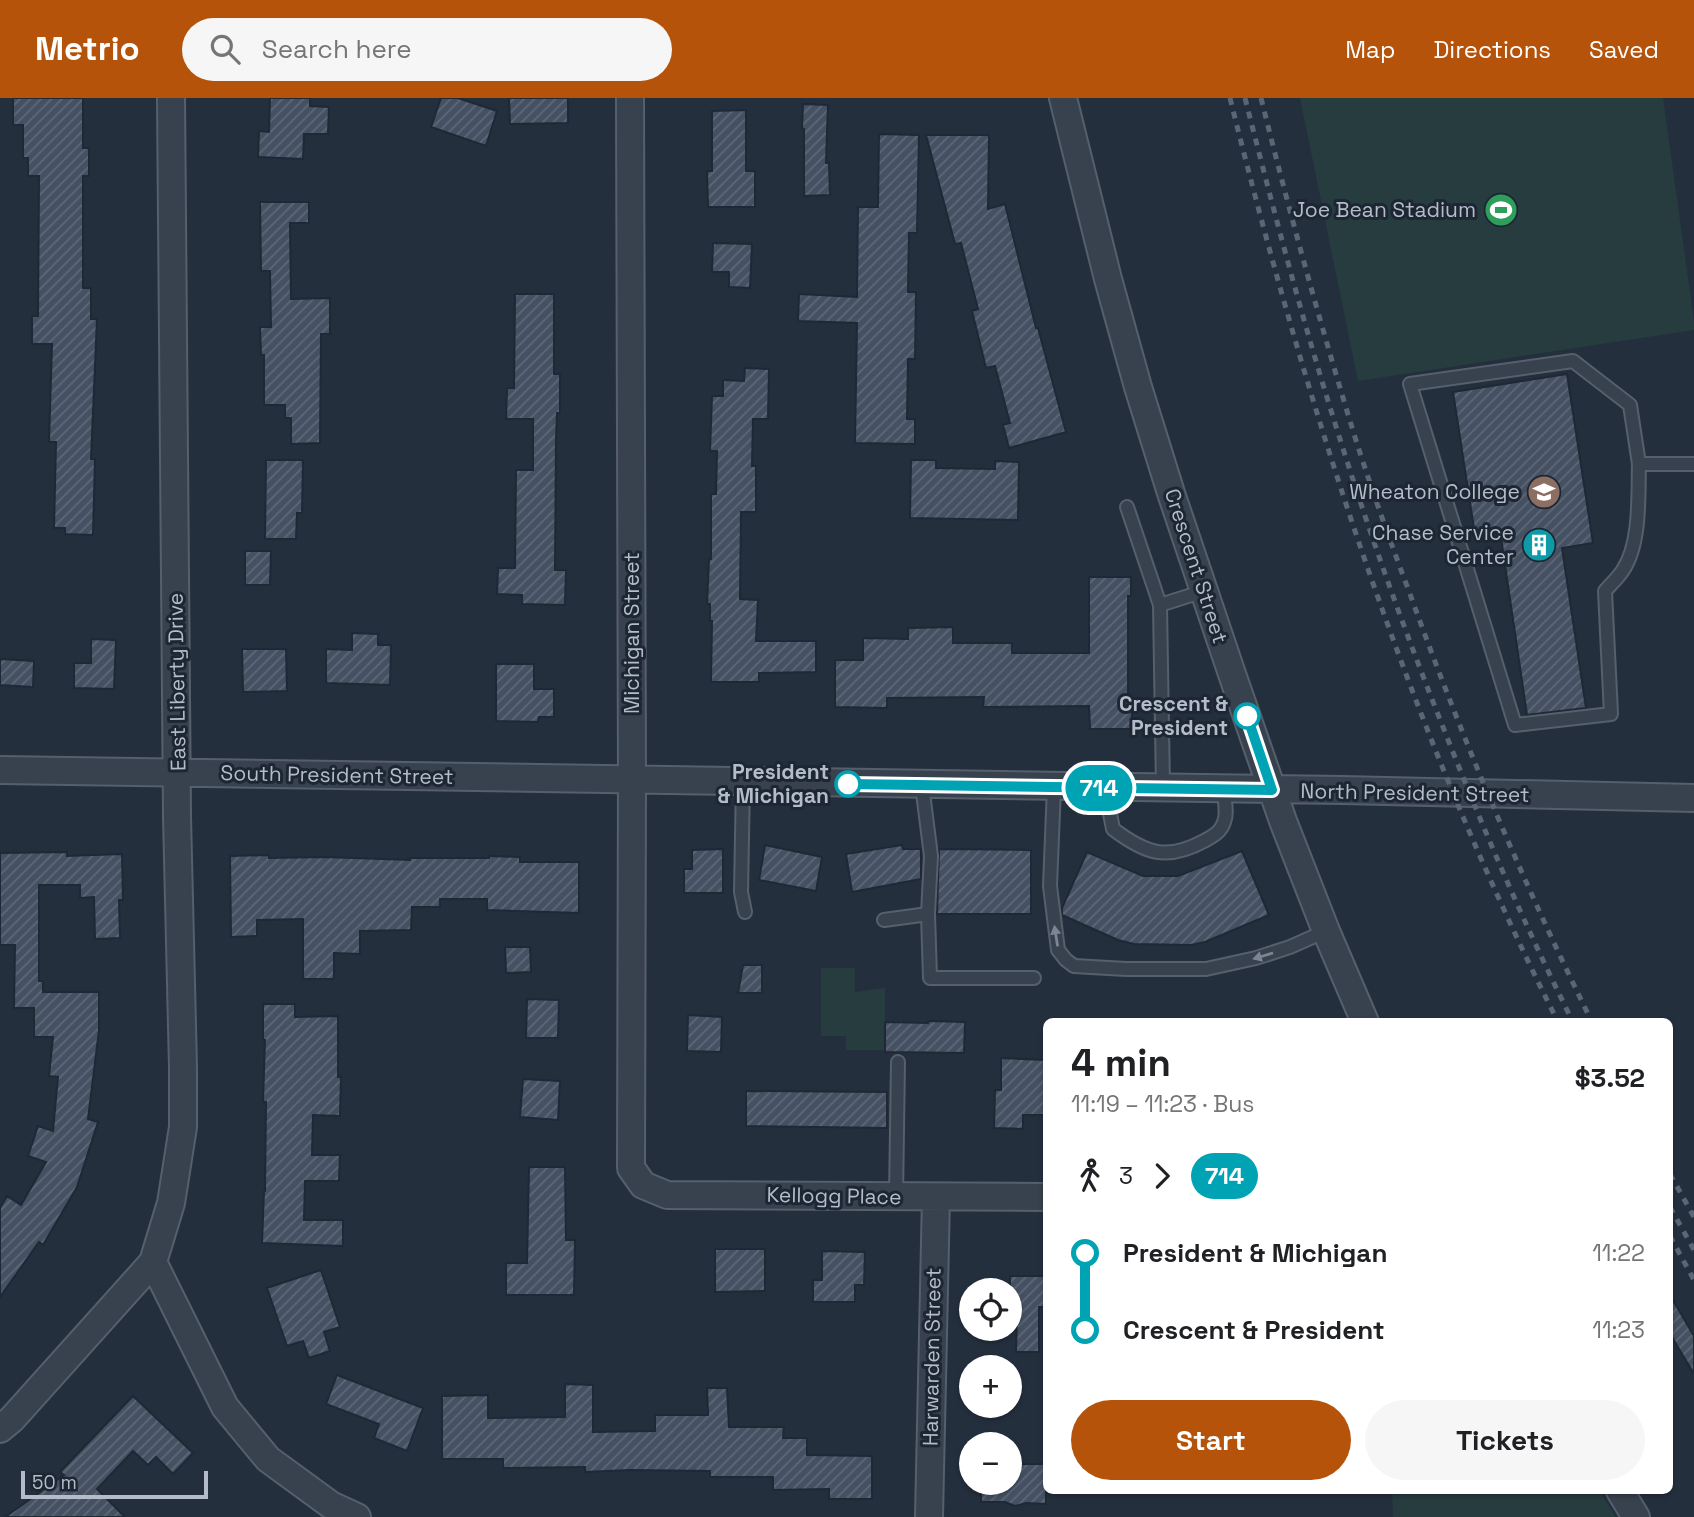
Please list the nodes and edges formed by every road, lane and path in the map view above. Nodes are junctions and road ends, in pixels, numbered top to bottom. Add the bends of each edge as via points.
1 (172, 98) edge
2 (630, 98) edge
3 (1063, 98) edge
4 (1639, 464) junction
5 (1694, 464) edge
6 (1127, 507) dead end
7 (1204, 591) junction
8 (1160, 606) junction
9 (0, 770) edge
10 (178, 773) junction
11 (632, 780) junction
12 (743, 782) junction
13 (922, 785) junction
14 (1055, 787) junction
15 (1105, 788) junction
16 (1163, 788) junction
17 (1224, 789) junction
18 (1272, 790) junction
19 (1694, 798) edge
20 (745, 912) dead end
21 (928, 914) junction
22 (884, 920) dead end
23 (1326, 931) junction
24 (1034, 978) dead end
25 (1363, 1018) edge
26 (898, 1062) dead end
27 (631, 1168) joint
28 (896, 1197) junction
29 (936, 1197) junction
30 (1043, 1197) edge
31 (153, 1262) junction
32 (0, 1429) edge
33 (1622, 1494) edge
34 (358, 1517) edge
35 (929, 1517) edge
36 (1636, 1517) edge

1 - 10 street, East Liberty Drive
2 - 11 street, Michigan Street
3 - 7 street, Crescent Street via 1138,387
4 - 4 lane via 1630,405 1573,361 1410,384 1515,725 1611,713 1605,591 1624,569 1633,545
4 - 5 lane
6 - 8 lane
7 - 8 lane
7 - 18 street, Crescent Street
8 - 16 lane
9 - 10 street, South President Street
10 - 11 street, South President Street
10 - 31 street, East Liberty Drive via 183,1127 172,1203
11 - 12 street, North President Street
11 - 27 street, Michigan Street
12 - 13 street, North President Street
12 - 20 lane via 741,892
13 - 14 street, North President Street
13 - 21 lane via 931,856
14 - 15 street, North President Street
23 -> 14 lane via 1256,958 1206,969 1074,966 1058,950 1050,886
15 - 16 street, North President Street
15 - 17 lane via 1113,829 1140,848 1166,853 1186,850 1219,832 1226,820
16 - 17 street, North President Street
17 - 18 street, North President Street
18 - 19 street, North President Street
18 - 23 street, Crescent Street
21 - 22 lane
21 - 24 lane via 930,978
23 - 25 street, Crescent Street
26 - 28 lane
27 - 28 street, Kellogg Place via 643,1185 667,1195
28 - 29 street, Kellogg Place
29 - 30 street, Kellogg Place
29 - 35 street, Harwarden Street
31 - 32 street
31 - 34 street via 225,1407 268,1459 331,1505
33 - 36 street

